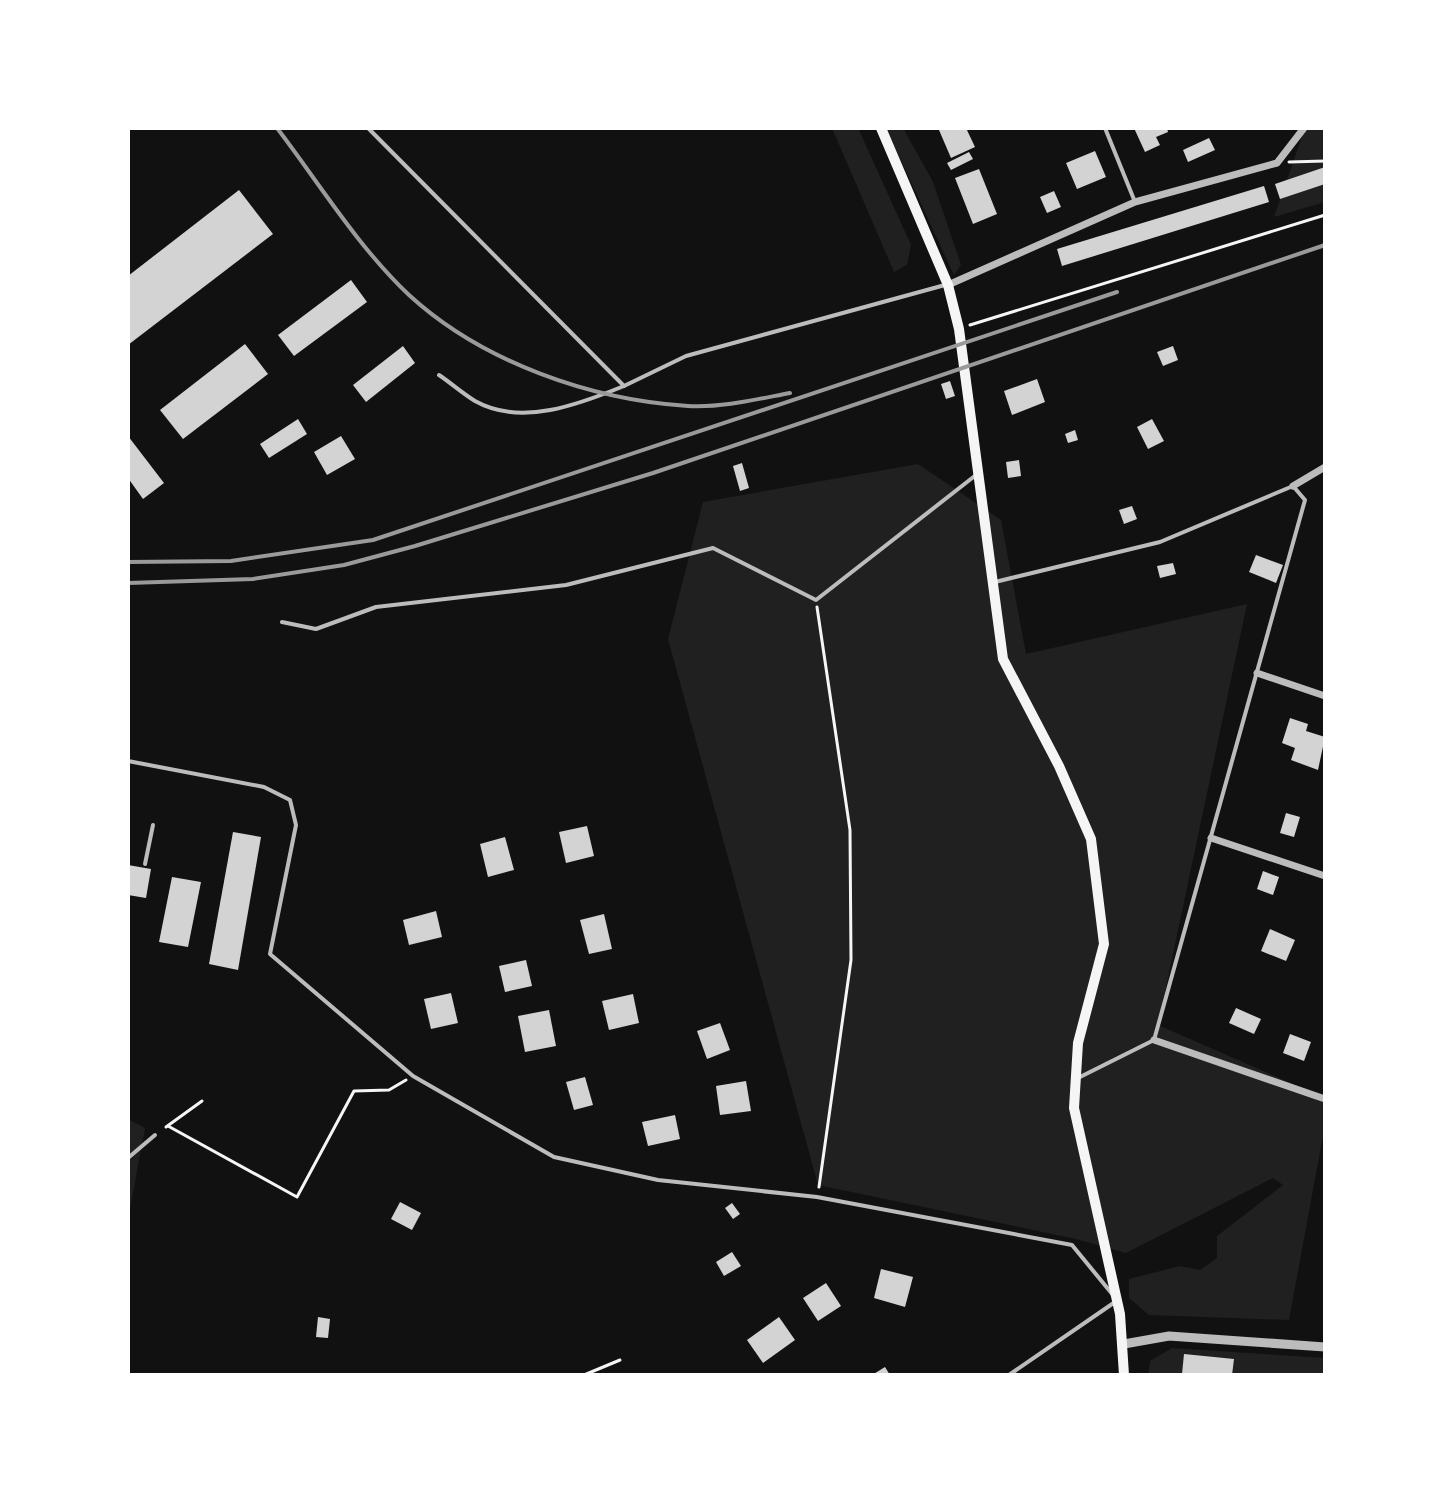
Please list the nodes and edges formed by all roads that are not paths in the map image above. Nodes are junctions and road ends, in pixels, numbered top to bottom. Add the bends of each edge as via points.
1 (368, 128) edge
2 (881, 128) edge
3 (1105, 128) edge
4 (1303, 129) edge
5 (1135, 202) junction
6 (948, 285) junction
7 (439, 375) dead end
8 (624, 386) junction
9 (1325, 467) edge
10 (976, 475) junction
11 (1293, 486) junction
12 (993, 582) junction
13 (282, 622) dead end
14 (1257, 673) junction
15 (1325, 696) edge
16 (128, 761) edge
17 (153, 825) dead end
18 (1211, 838) junction
19 (145, 864) dead end
20 (1325, 876) edge
21 (1154, 1040) junction
22 (1076, 1079) junction
23 (1325, 1099) edge
24 (155, 1135) road end
25 (128, 1158) edge
26 (1117, 1300) junction
27 (1124, 1344) junction
28 (1325, 1347) edge
29 (1009, 1375) edge
30 (1124, 1375) edge

1 - 8 lane
2 - 6 main road
3 - 5 lane
4 - 5 street via 1277,163
5 - 6 street
6 - 8 lane via 686,356
6 - 10 main road via 959,329
7 - 8 lane via 477,402 521,414 581,404
9 - 11 street
10 - 12 main road
10 - 13 lane via 816,600 713,548 566,585 376,607 316,629
11 - 12 lane via 1160,542
11 - 14 lane via 1305,500
12 - 22 main road via 1003,659 1091,839 1104,944 1078,1043
14 - 15 street
14 - 18 lane
16 - 26 lane via 264,787 290,800 296,825 270,954 413,1076 554,1157 658,1180 817,1197 1072,1245
17 - 19 lane
18 - 20 street
18 - 21 lane
21 - 22 lane
21 - 23 street
22 - 26 main road via 1074,1108
24 - 25 lane
26 - 27 main road
26 - 29 lane
27 - 28 street via 1169,1336
27 - 30 main road

